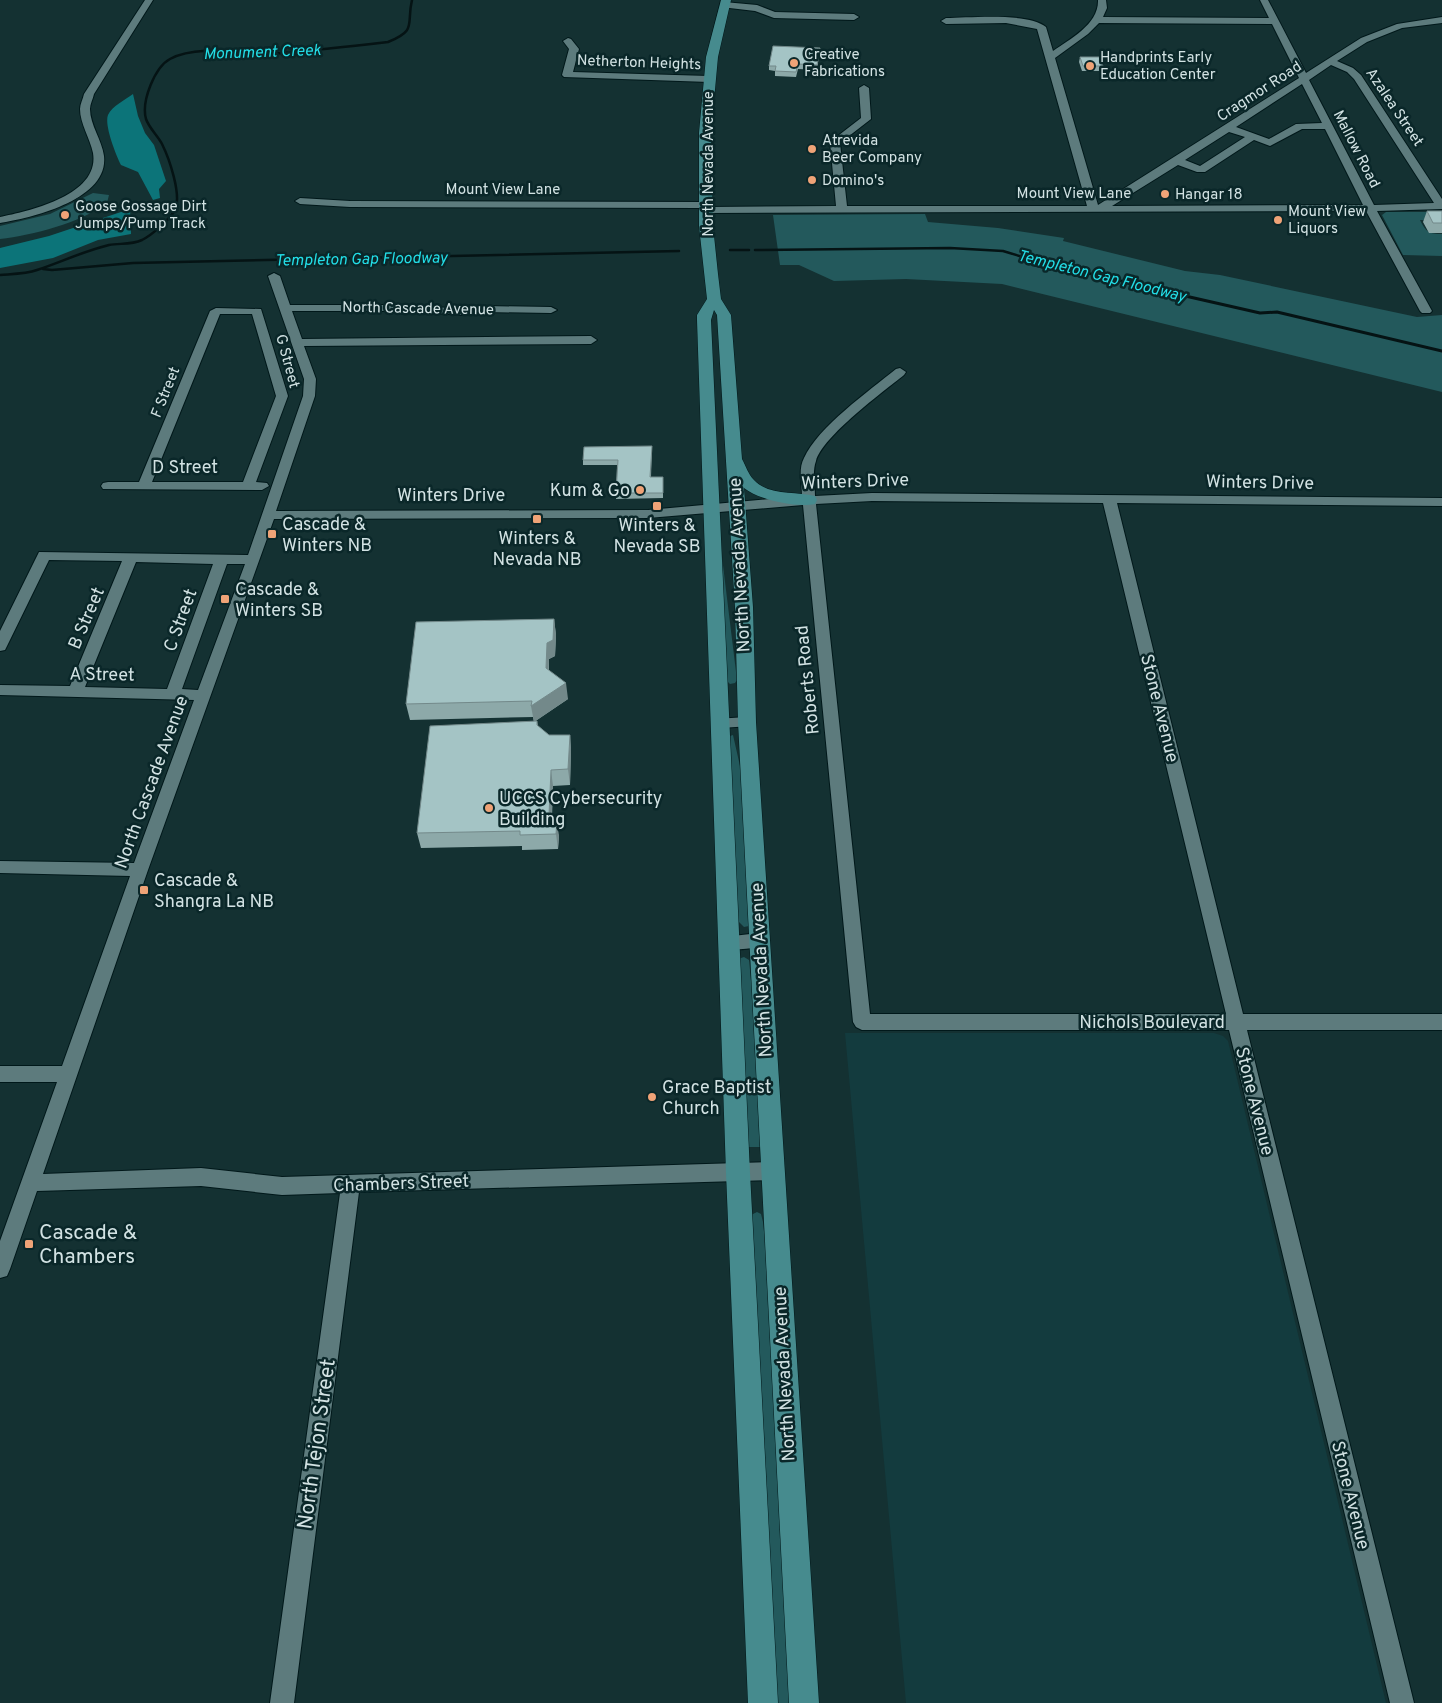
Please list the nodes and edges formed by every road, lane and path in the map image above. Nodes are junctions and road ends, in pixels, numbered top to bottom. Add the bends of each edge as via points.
1 (149, 0) edge
2 (1102, 0) edge
3 (1264, 0) edge
4 (725, 2) edge
5 (854, 17) dead end
6 (1099, 20) junction
7 (1274, 20) junction
8 (1442, 20) edge
9 (946, 21) dead end
10 (568, 41) dead end
11 (1050, 57) junction
12 (1331, 62) junction
13 (709, 79) junction
14 (1305, 79) junction
15 (864, 88) dead end
16 (1328, 126) junction
17 (1229, 128) junction
18 (1252, 137) junction
19 (1178, 161) junction
20 (300, 201) dead end
21 (1442, 206) edge
22 (706, 207) junction
23 (1097, 208) junction
24 (1370, 208) junction
25 (842, 209) junction
26 (0, 220) edge
27 (274, 276) dead end
28 (714, 299) junction
29 (285, 308) junction
30 (551, 310) dead end
31 (216, 311) joint
32 (1426, 311) dead end
33 (591, 340) dead end
34 (298, 343) junction
35 (900, 372) dead end
36 (733, 453) junction
37 (108, 486) dead end
38 (144, 486) junction
39 (264, 486) junction
40 (1109, 499) junction
41 (809, 500) junction
42 (1442, 502) edge
43 (736, 507) junction
44 (712, 509) junction
45 (269, 515) junction
46 (132, 557) junction
47 (222, 559) junction
48 (253, 560) junction
49 (0, 646) edge
50 (0, 690) edge
51 (75, 692) junction
52 (173, 694) junction
53 (204, 695) junction
54 (747, 722) junction
55 (720, 723) junction
56 (0, 867) edge
57 (140, 870) junction
58 (759, 940) junction
59 (730, 942) junction
60 (862, 1022) joint
61 (1236, 1022) junction
62 (1442, 1022) edge
63 (0, 1074) edge
64 (68, 1074) junction
65 (772, 1171) junction
66 (738, 1173) junction
67 (30, 1183) junction
68 (351, 1184) junction
69 (0, 1269) edge
70 (282, 1703) edge
71 (763, 1703) edge
72 (804, 1703) edge
73 (1402, 1703) edge

1 - 26 street via 89,94 85,108 99,162 95,174 87,185 56,204
2 - 6 street
3 - 7 street, Mallow Road
4 - 5 street via 774,15
4 - 13 main road, North Nevada Avenue
6 - 7 street
6 - 11 street
7 - 14 street, Mallow Road
8 - 12 street, Cragmor Road via 1414,23 1377,34
9 - 11 street via 1031,23 1041,27
10 - 13 street, Netherton Heights via 574,49 567,75
11 - 23 street
12 - 14 street, Cragmor Road
12 - 21 street, Azalea Street via 1358,77
13 - 22 main road, North Nevada Avenue
14 - 16 street, Mallow Road
14 - 17 street, Cragmor Road
15 - 25 street via 866,119 835,142
16 - 18 street via 1300,126 1270,143
16 - 24 street, Mallow Road
17 - 18 street
17 - 19 street, Cragmor Road
18 - 19 street via 1201,170
19 - 23 street, Cragmor Road
20 - 22 street, Mount View Lane
21 - 24 street, Mount View Lane
22 - 25 street, Mount View Lane
22 - 28 main road, North Nevada Avenue
23 - 24 street, Mount View Lane
23 - 25 street, Mount View Lane
24 - 32 street, Mallow Road
27 - 29 street, North Cascade Avenue
28 - 36 main road, North Nevada Avenue via 724,315
28 - 44 main road, North Nevada Avenue via 704,315
29 - 30 street, North Cascade Avenue via 406,308 464,312 485,309
29 - 34 street, North Cascade Avenue
31 - 38 street, F Street
31 - 39 street, G Street via 257,311 282,396
33 - 34 street
34 - 39 street, North Cascade Avenue via 311,390
35 - 41 street, Roberts Road via 823,440 811,455
36 - 41 main road via 741,476 754,490
36 - 43 main road, North Nevada Avenue
37 - 38 street, D Street
38 - 39 street, D Street
39 - 45 street, North Cascade Avenue
40 - 41 street, Winters Drive via 872,497
40 - 42 street, Winters Drive
40 - 61 street, Stone Avenue
41 - 43 street, Winters Drive
41 - 60 street, Roberts Road
43 - 44 street, Winters Drive
43 - 54 main road, North Nevada Avenue via 744,607
44 - 45 street, Winters Drive via 621,515
44 - 55 main road, North Nevada Avenue
45 - 48 street, North Cascade Avenue
46 - 47 street
46 - 49 street via 44,555
46 - 51 street, B Street
47 - 48 street
47 - 52 street, C Street
48 - 53 street, North Cascade Avenue
50 - 51 street, A Street
51 - 52 street, A Street
52 - 53 street, A Street
53 - 57 street, North Cascade Avenue
54 - 55 street
54 - 58 main road, North Nevada Avenue
55 - 59 main road, North Nevada Avenue
56 - 57 street
57 - 64 street, North Cascade Avenue
58 - 59 street
58 - 65 main road, North Nevada Avenue
59 - 66 main road, North Nevada Avenue
60 - 61 street, Nichols Boulevard
61 - 62 street, Nichols Boulevard
61 - 73 street, Stone Avenue
63 - 64 street
64 - 67 street, North Cascade Avenue
65 - 66 street, Chambers Street
65 - 72 main road, North Nevada Avenue
66 - 68 street, Chambers Street
66 - 71 main road, North Nevada Avenue
67 - 68 street, Chambers Street via 201,1177 273,1186
67 - 69 street, North Cascade Avenue
68 - 70 street, North Tejon Street

